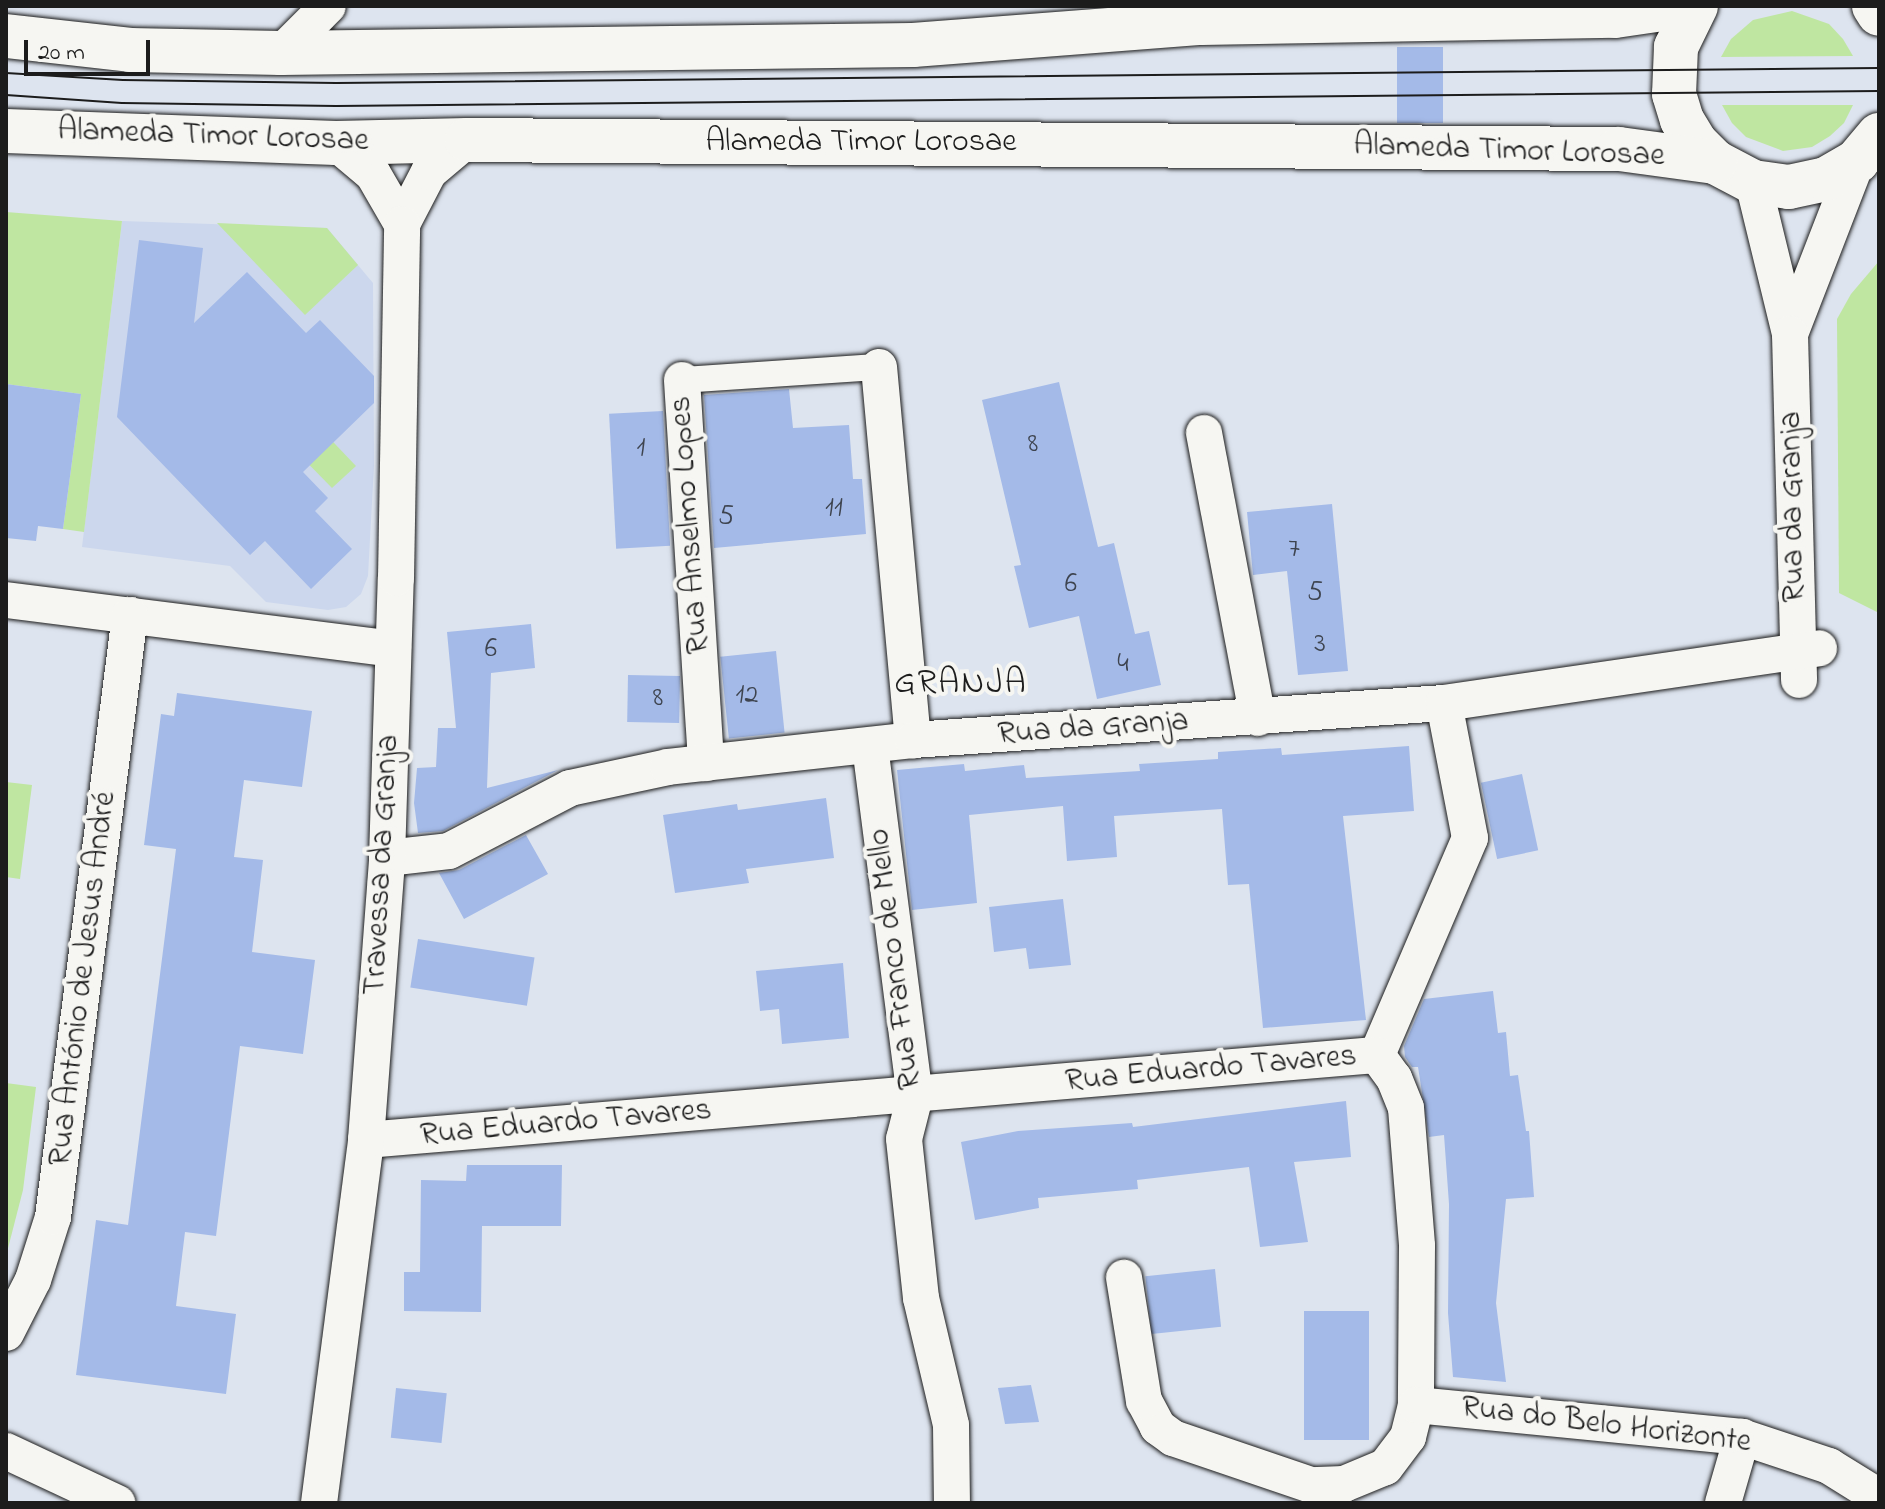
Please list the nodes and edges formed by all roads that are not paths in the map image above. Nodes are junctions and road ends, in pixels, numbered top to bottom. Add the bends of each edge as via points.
1 (328, 6) edge
2 (1683, 6) edge
3 (1696, 6) edge
4 (1877, 6) edge
5 (1879, 14) edge
6 (6, 36) edge
7 (281, 53) junction
8 (6, 131) edge
9 (467, 140) junction
10 (336, 143) junction
11 (1872, 145) edge
12 (1715, 162) junction
13 (1753, 182) junction
14 (402, 224) junction
15 (1790, 334) junction
16 (879, 367) joint
17 (682, 380) joint
18 (1204, 433) dead end
19 (6, 600) edge
20 (130, 615) junction
21 (393, 649) junction
22 (1444, 703) junction
23 (1258, 718) junction
24 (913, 740) junction
25 (870, 746) junction
26 (706, 763) junction
27 (387, 858) junction
28 (1377, 1055) junction
29 (915, 1096) junction
30 (366, 1140) junction
31 (1124, 1278) dead end
32 (6, 1333) edge
33 (1416, 1405) junction
34 (1742, 1437) junction
35 (6, 1451) edge
36 (1303, 1494) edge
37 (1879, 1497) edge
38 (117, 1503) edge
39 (319, 1503) edge
40 (952, 1503) edge
41 (1723, 1503) edge

1 - 7 street
2 - 7 main road via 1615,16 1201,23 913,45
3 - 12 main road via 1676,47 1674,94 1682,120
4 - 5 main road
6 - 7 main road via 130,50
8 - 10 main road, Alameda Timor Lorosae
9 - 10 main road, Alameda Timor Lorosae
9 - 12 main road, Alameda Timor Lorosae via 1619,149
9 - 14 street, Travessa da Granja via 429,172
10 - 14 street via 373,174
11 - 13 main road via 1826,179 1789,187
11 - 15 street, Rua da Granja
12 - 13 main road
13 - 15 street, Rua da Granja
14 - 21 street, Travessa da Granja
15 - 22 street, Rua da Granja via 1805,660
16 - 17 street, Rua Anselmo Lopes
16 - 24 street, Rua Anselmo Lopes
17 - 26 street, Rua Anselmo Lopes
18 - 23 street
19 - 20 street
20 - 21 street
20 - 32 street, Rua António de Jesus André via 55,1206 33,1280
21 - 27 street, Travessa da Granja
22 - 23 street, Rua da Granja
22 - 28 street via 1470,838
23 - 24 street, Rua da Granja
24 - 25 street, Rua da Granja
25 - 26 street, Rua da Granja
25 - 29 street, Rua Franco de Mello
26 - 27 street, Rua da Granja via 570,788 449,851
27 - 30 street, Travessa da Granja
28 - 29 street, Rua Eduardo Tavares
28 - 33 street, Rua Eduardo Tavares via 1406,1108 1417,1224
29 - 30 street, Rua Eduardo Tavares
29 - 40 street, Rua Franco de Mello via 904,1139 921,1298 951,1425
30 - 39 street, Travessa da Granja
31 - 36 street, Rua Eduardo Tavares via 1144,1401 1158,1427
33 - 34 street, Rua do Belo Horizonte
33 - 36 street, Rua Eduardo Tavares via 1408,1437 1385,1467
34 - 37 street, Rua do Belo Horizonte via 1829,1466
34 - 41 street
35 - 38 street

